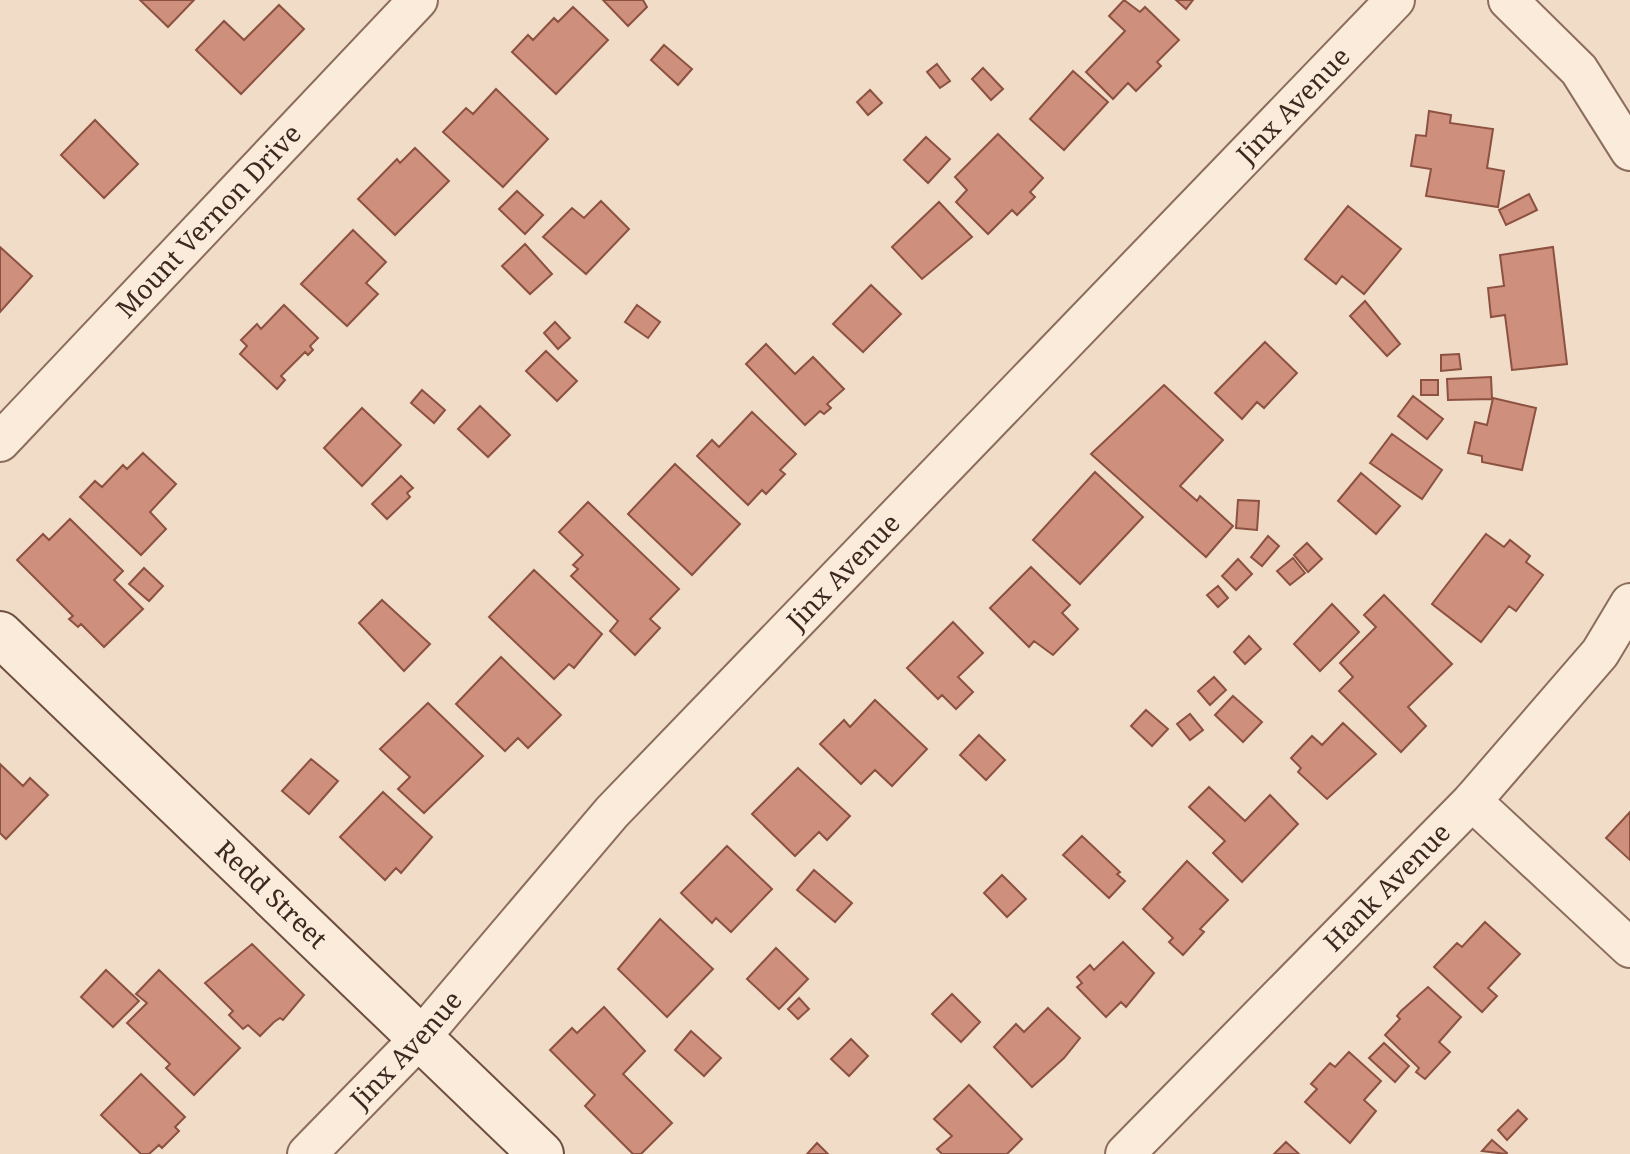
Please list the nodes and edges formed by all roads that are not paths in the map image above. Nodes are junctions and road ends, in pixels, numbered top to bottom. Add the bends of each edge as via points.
1 (418, 0) edge
2 (1395, 0) edge
3 (1508, 0) edge
4 (1630, 151) edge
5 (0, 442) edge
6 (1630, 603) edge
7 (0, 634) edge
8 (1472, 801) junction
9 (1630, 948) edge
10 (421, 1037) junction
11 (307, 1154) edge
12 (541, 1154) edge
13 (1125, 1154) edge

1 - 5 street, Mount Vernon Drive
2 - 10 street, Jinx Avenue via 612,812
3 - 4 street via 1579,70
6 - 8 street, Hank Avenue via 1600,653
7 - 10 street, Redd Street
8 - 9 street
8 - 13 street, Hank Avenue
10 - 11 street, Jinx Avenue
10 - 12 street, Redd Street

